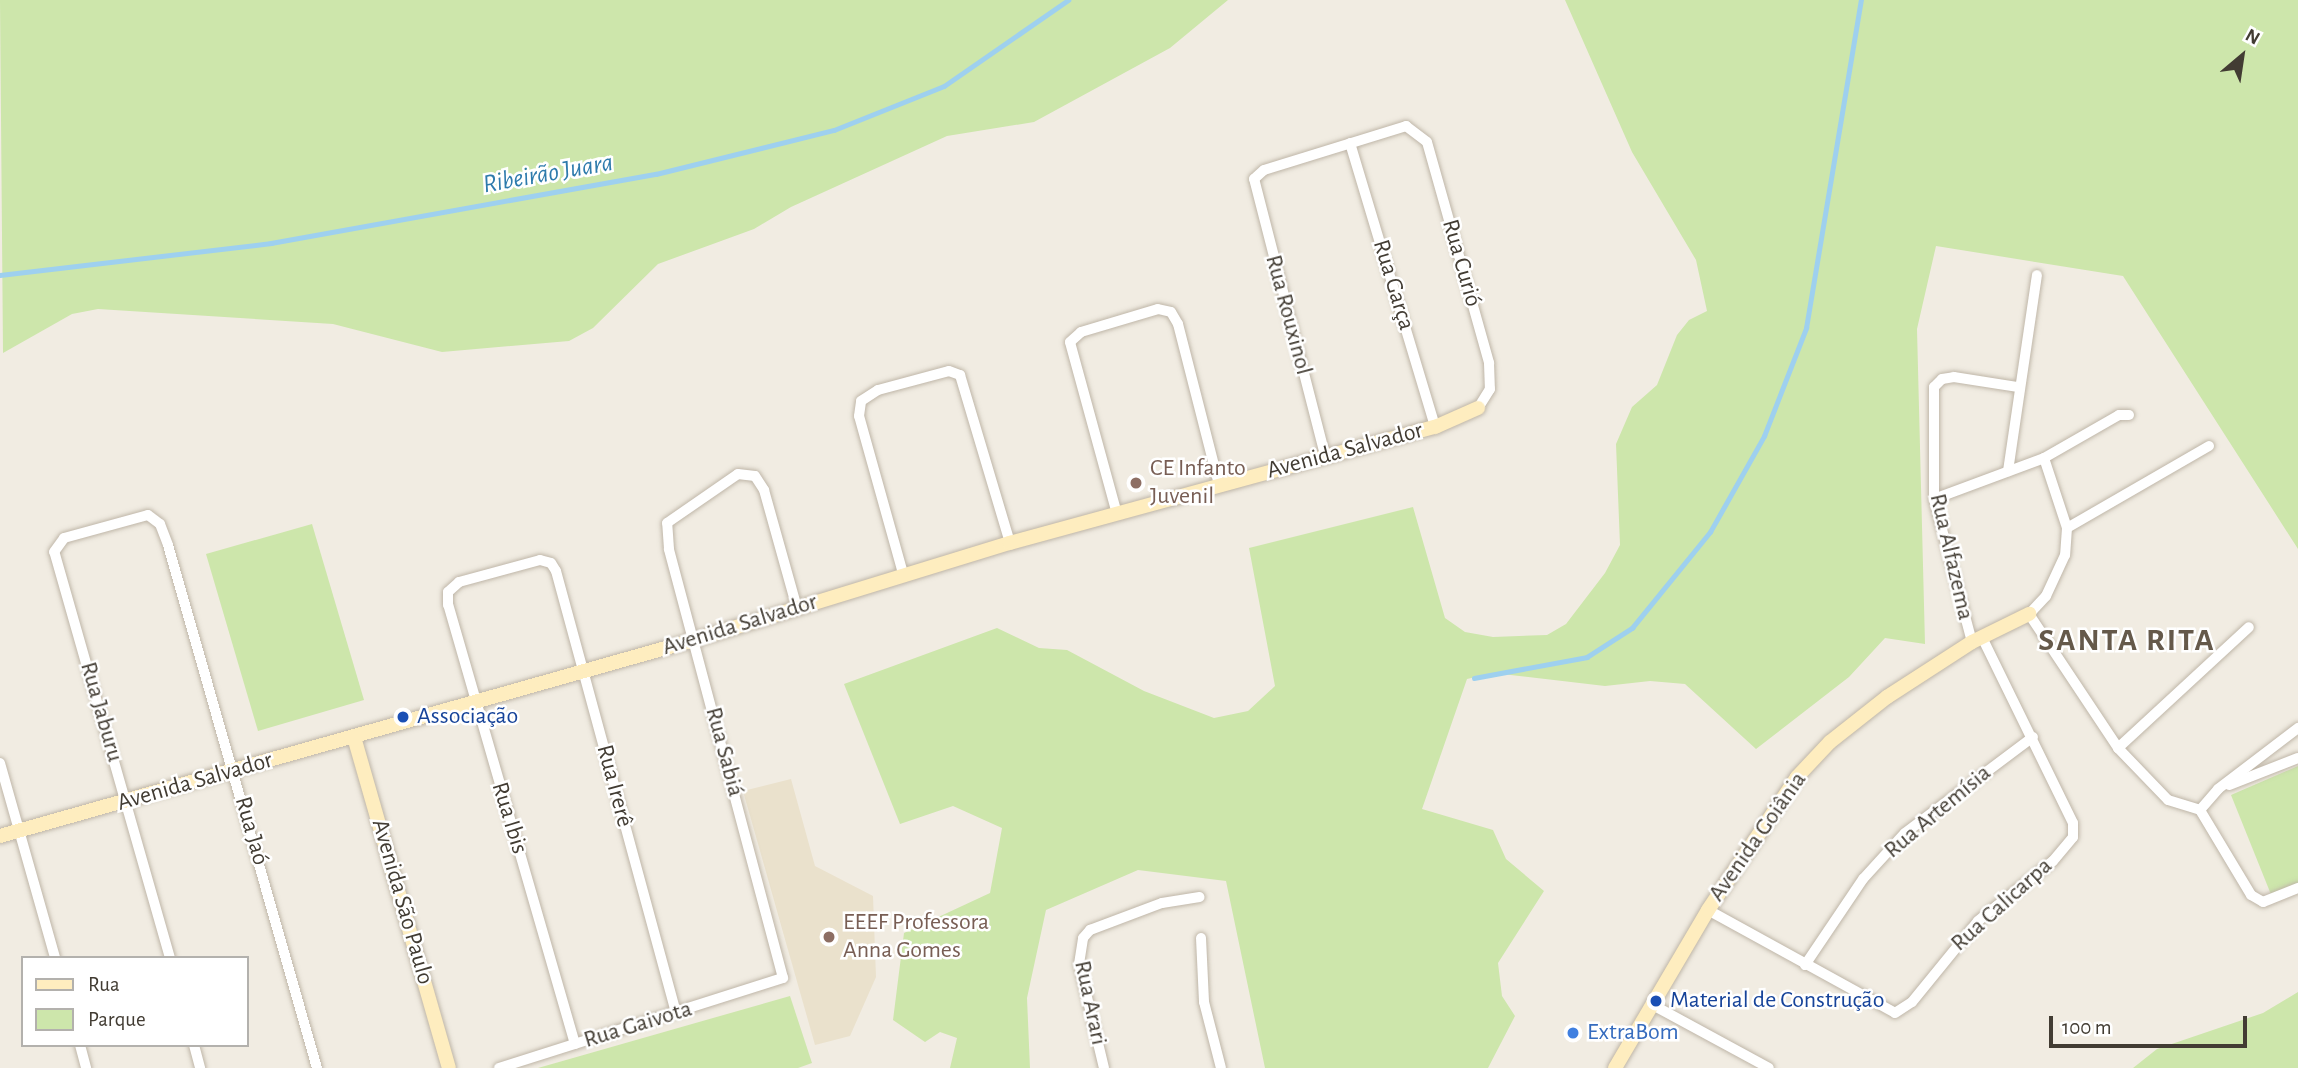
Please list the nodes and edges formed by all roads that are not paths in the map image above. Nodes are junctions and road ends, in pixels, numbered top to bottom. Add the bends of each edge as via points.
1 (1350, 144) junction
2 (2037, 275) dead end
3 (2018, 387) junction
4 (1478, 408) joint
5 (2129, 415) dead end
6 (1435, 426) junction
7 (2209, 446) dead end
8 (1325, 455) junction
9 (2044, 458) junction
10 (2008, 471) junction
11 (1219, 485) junction
12 (1934, 499) junction
13 (1117, 513) junction
14 (2067, 527) junction
15 (1010, 543) junction
16 (54, 547) joint
17 (904, 577) junction
18 (449, 592) joint
19 (797, 608) junction
20 (2029, 614) junction
21 (2249, 627) dead end
22 (694, 640) junction
23 (1977, 640) junction
24 (583, 671) junction
25 (474, 701) junction
26 (2298, 728) edge
27 (354, 737) junction
28 (2033, 737) junction
29 (2118, 748) junction
30 (2298, 758) edge
31 (0, 763) edge
32 (234, 771) junction
33 (2218, 789) junction
34 (127, 802) junction
35 (2200, 810) junction
36 (2073, 823) joint
37 (19, 830) junction
38 (0, 836) edge
39 (2298, 888) edge
40 (1200, 897) dead end
41 (1707, 910) junction
42 (1201, 938) dead end
43 (54, 956) edge
44 (169, 956) edge
45 (1805, 965) junction
46 (778, 983) joint
47 (1651, 1004) junction
48 (677, 1013) junction
49 (575, 1044) junction
50 (81, 1047) edge
51 (195, 1047) edge
52 (86, 1068) edge
53 (200, 1068) edge
54 (317, 1068) edge
55 (449, 1068) edge
56 (499, 1068) edge
57 (1104, 1068) edge
58 (1221, 1068) edge
59 (1615, 1068) edge
60 (1769, 1068) edge

1 - 4 street, Rua Curió via 1406,126 1427,142 1489,363 1490,389
1 - 6 street, Rua Garça
1 - 8 street, Rua Rouxinol via 1255,176 1253,188
2 - 3 street
3 - 10 street
3 - 12 street, Rua Alfazema via 1954,377 1942,379 1934,387
4 - 6 street, Avenida Salvador
5 - 9 street via 2119,415
6 - 8 street, Avenida Salvador
7 - 14 street
8 - 11 street, Avenida Salvador
9 - 10 street
9 - 14 street
10 - 12 street
11 - 13 street, Avenida Salvador
11 - 13 street via 1178,324 1171,312 1158,309 1073,337 1070,345
12 - 23 street, Rua Alfazema
13 - 15 street, Avenida Salvador
14 - 20 street via 2065,555 2057,574 2046,596
15 - 17 street, Avenida Salvador
15 - 17 street via 962,378 949,371 878,390 861,401 859,416
16 - 32 street, Rua Jaó via 64,538 135,517 153,517 167,545
16 - 34 street, Rua Jaburu
17 - 19 street, Avenida Salvador
18 - 24 street, Rua Irerê via 459,582 548,561 560,584
18 - 25 street, Rua Ibis
19 - 22 street, Avenida Salvador
19 - 22 street, Rua Sabiá via 764,490 755,476 738,474 670,520 666,535
20 - 23 street, Avenida Goiânia
20 - 29 street
21 - 29 street
22 - 24 street, Avenida Salvador
22 - 46 street, Rua Sabiá via 784,972
23 - 28 street, Rua Alfazema
23 - 41 street, Avenida Goiânia via 1895,691 1830,742 1772,809
24 - 25 street, Avenida Salvador
24 - 48 street, Rua Irerê
25 - 27 street, Avenida Salvador
25 - 49 street, Rua Ibis
26 - 33 street
27 - 32 street, Avenida Salvador
27 - 55 street, Avenida São Paulo
28 - 36 street, Rua Alfazema
28 - 45 street, Rua Artemísia via 1905,833 1863,879
29 - 35 street via 2168,800
30 - 33 street
31 - 37 street
32 - 34 street, Avenida Salvador
32 - 54 street, Rua Jaó
33 - 35 street
34 - 37 street, Avenida Salvador
34 - 44 street, Rua Jaburu
35 - 39 street via 2251,895 2263,902
36 - 45 street, Rua Calicarpa via 2073,836 2053,861 1978,921 1940,962 1912,1002 1895,1013
37 - 38 street, Avenida Salvador
37 - 43 street
40 - 57 street, Rua Arari via 1162,904 1090,930 1079,944 1079,964
41 - 45 street
41 - 47 street, Avenida Goiânia
42 - 58 street via 1204,1002
46 - 48 street, Rua Gaivota
47 - 59 street, Avenida Goiânia
47 - 60 street
48 - 49 street, Rua Gaivota
49 - 56 street, Rua Gaivota
50 - 52 street
51 - 53 street

